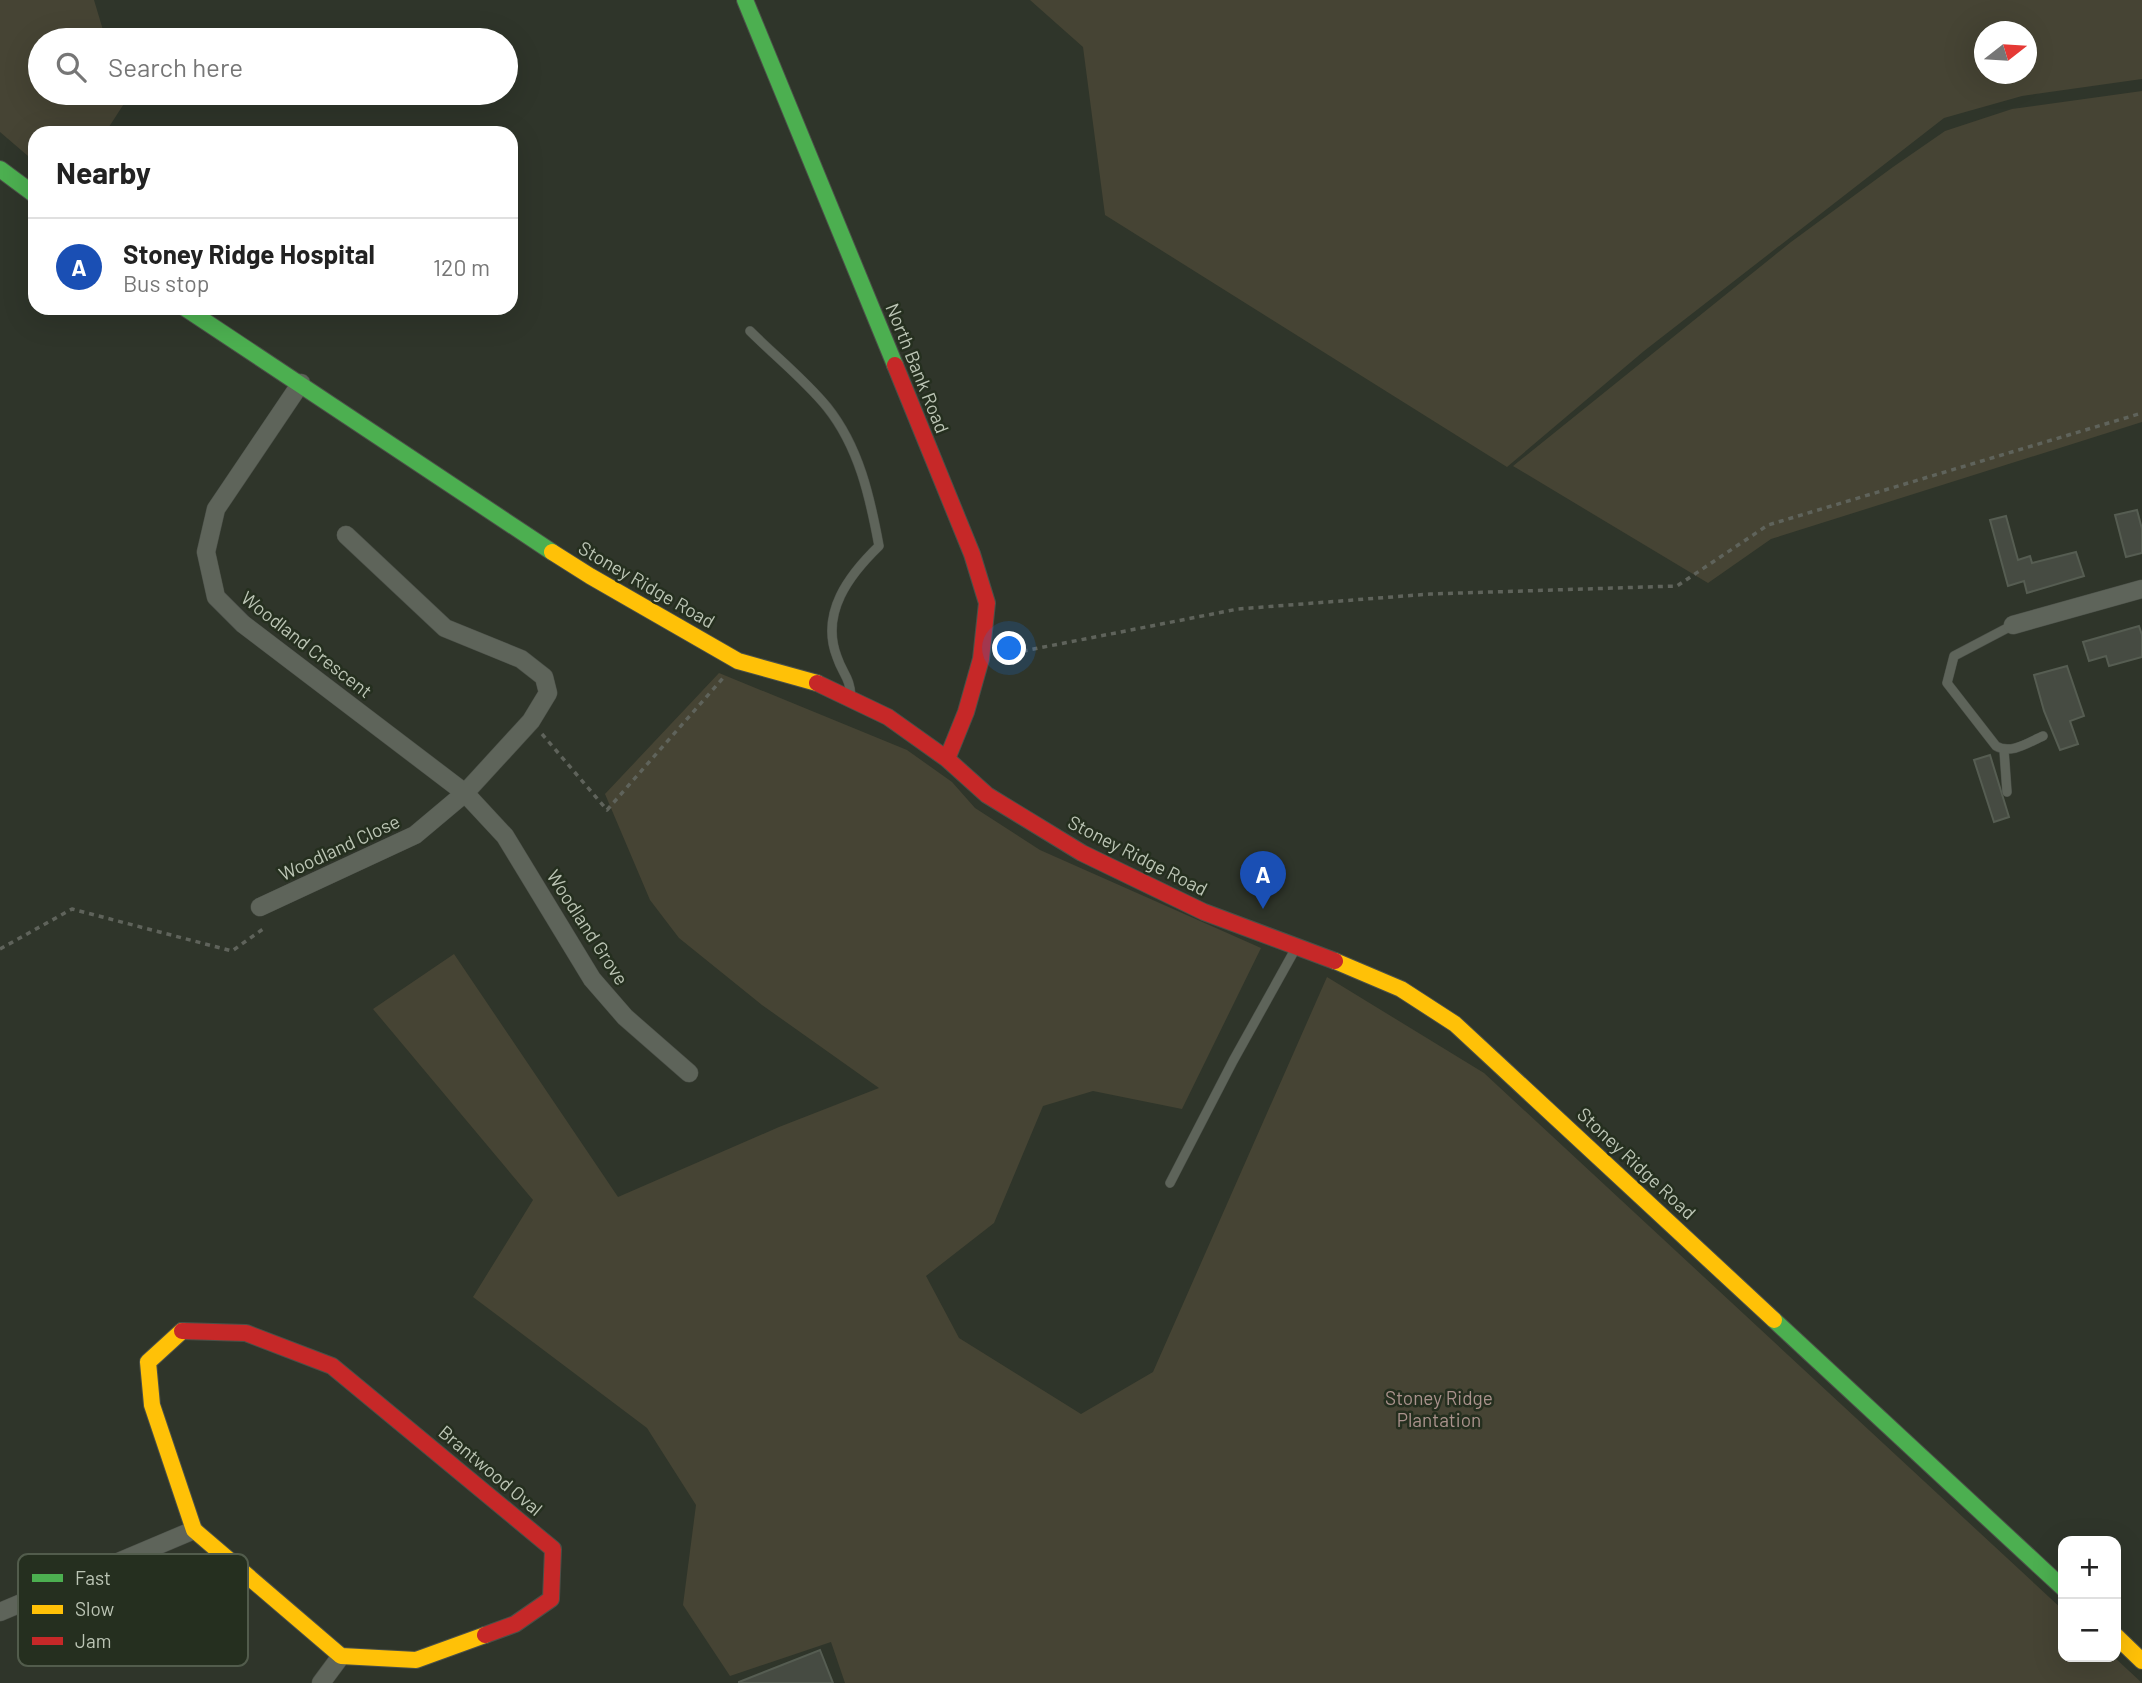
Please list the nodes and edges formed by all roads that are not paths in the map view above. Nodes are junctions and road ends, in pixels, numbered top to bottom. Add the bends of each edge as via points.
1 (745, 0) edge
2 (0, 169) edge
3 (28, 190) edge
4 (196, 315) edge
5 (750, 331) dead end
6 (301, 383) junction
7 (346, 535) dead end
8 (2142, 589) edge
9 (2013, 625) joint
10 (851, 699) junction
11 (2043, 736) dead end
12 (2004, 750) junction
13 (947, 759) junction
14 (2007, 792) dead end
15 (465, 793) junction
16 (260, 907) road end
17 (1298, 945) junction
18 (689, 1073) dead end
19 (1170, 1182) dead end
20 (194, 1530) junction
21 (137, 1554) edge
22 (222, 1554) edge
23 (248, 1576) edge
24 (2058, 1583) edge
25 (18, 1604) edge
26 (0, 1612) edge
27 (2121, 1641) edge
28 (341, 1656) junction
29 (2142, 1661) edge
30 (321, 1683) edge

1 - 13 street, North Bank Road via 972,554 987,603 981,659
2 - 3 street
4 - 6 street, Stoney Ridge Road
5 - 10 lane via 826,407 862,470 879,547 842,590 834,611 832,641 850,682
6 - 10 street, Stoney Ridge Road via 590,576 738,661 815,682
6 - 15 street, Woodland Crescent via 216,509 206,552 216,597 243,624
7 - 15 street, Woodland Close via 445,628 521,659 544,677 548,693 531,721
8 - 9 street
9 - 12 lane via 1954,656 1947,683 1996,746
10 - 13 street, Stoney Ridge Road via 888,717
11 - 12 lane
12 - 14 lane
13 - 17 street, Stoney Ridge Road via 987,795 1082,853 1204,912
15 - 16 street, Woodland Close via 415,835
15 - 18 street, Woodland Grove via 505,836 592,978 625,1017
17 - 19 lane
17 - 24 street, Stoney Ridge Road via 1401,989 1455,1024
20 - 21 street
20 - 22 street
20 - 28 street, Brantwood Oval via 152,1405 148,1362 182,1331 246,1333 332,1366 553,1549 551,1599 515,1624 416,1660
23 - 28 street
25 - 26 street
27 - 29 street
28 - 30 street

